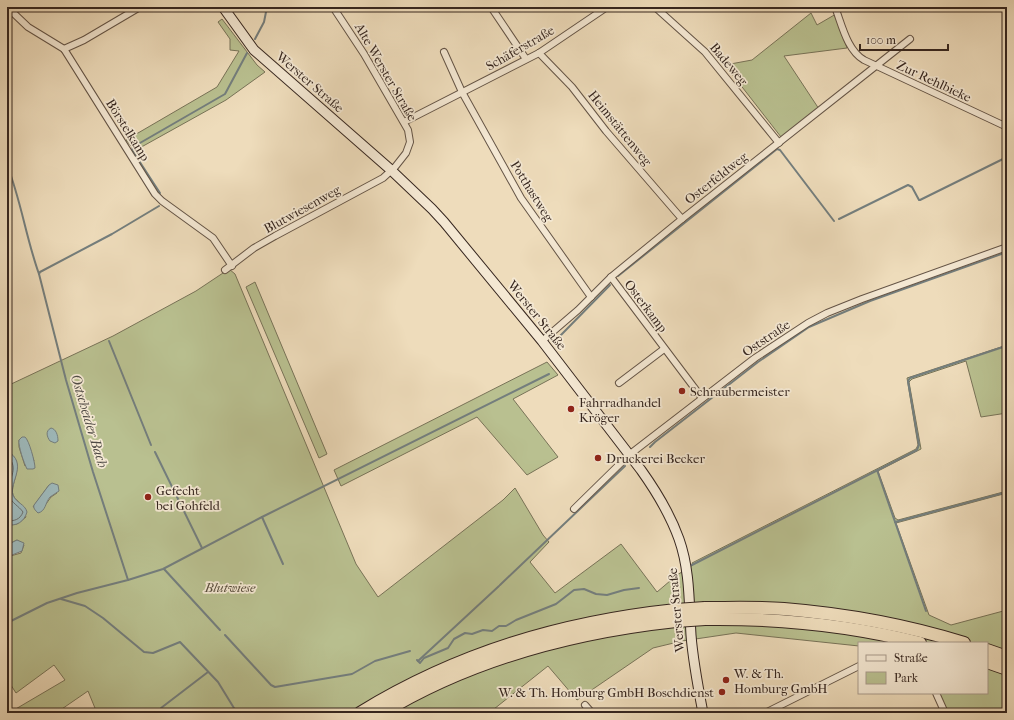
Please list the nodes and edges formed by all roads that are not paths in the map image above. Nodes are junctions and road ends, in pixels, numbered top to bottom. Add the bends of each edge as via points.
1 (7, 7) edge
2 (140, 7) edge
3 (223, 7) edge
4 (333, 7) edge
5 (491, 7) edge
6 (607, 7) edge
7 (655, 7) edge
8 (835, 7) edge
9 (910, 39) dead end
10 (64, 49) junction
11 (444, 52) dead end
12 (538, 53) junction
13 (526, 59) junction
14 (877, 66) junction
15 (462, 92) junction
16 (404, 122) junction
17 (1007, 127) edge
18 (780, 143) junction
19 (392, 170) junction
20 (682, 219) junction
21 (1007, 247) edge
22 (232, 266) junction
23 (225, 270) dead end
24 (611, 277) junction
25 (591, 297) junction
26 (542, 341) junction
27 (664, 349) junction
28 (619, 383) dead end
29 (702, 398) junction
30 (629, 455) junction
31 (574, 509) dead end
32 (705, 614) junction
33 (676, 616) junction
34 (915, 642) edge
35 (960, 642) edge
36 (988, 650) edge
37 (1007, 657) edge
38 (988, 662) edge
39 (858, 666) edge
40 (1007, 669) edge
41 (936, 694) edge
42 (585, 705) dead end
43 (360, 713) edge
44 (382, 713) edge
45 (592, 713) edge
46 (703, 713) edge
47 (765, 713) edge
48 (945, 713) edge

1 - 10 street, Börstelkamp via 28,27
2 - 10 street
3 - 19 main road, Werster Straße via 254,50
4 - 16 street, Alte Werster Straße
5 - 13 street
6 - 12 street, Schäferstraße
7 - 18 street, Badeweg via 705,52
8 - 14 street, Zur Rehlbieke via 857,56
9 - 14 street, Osterfeldweg
10 - 22 street, Börstelkamp via 155,194 213,238
11 - 15 street
12 - 13 street, Schäferstraße
12 - 20 street, Heimstättenweg via 572,87 606,131
13 - 15 street, Schäferstraße
14 - 17 street, Zur Rehlbieke
14 - 18 street, Osterfeldweg
15 - 16 street, Schäferstraße
15 - 25 street, Potthastweg via 521,198
16 - 19 street, Alte Werster Straße via 410,138 409,147
18 - 20 street, Osterfeldweg
19 - 22 street, Blutwiesenweg via 383,178 254,248
19 - 26 main road, Werster Straße via 448,227
20 - 24 street, Osterfeldweg
21 - 29 street, Oststraße via 827,313 771,347
22 - 23 street, Blutwiesenweg
24 - 25 street, Osterfeldweg
24 - 27 street, Osterkamp
25 - 26 street, Osterfeldweg
26 - 30 main road, Werster Straße
27 - 28 street, Osterkamp
27 - 29 street, Osterkamp
29 - 30 street, Oststraße
30 - 31 street, Oststraße
30 - 46 main road, Werster Straße via 656,491 681,546 686,568 694,663
32 - 33 highway, bridge
32 - 34 highway via 856,629
32 - 35 highway via 783,609 830,614
33 - 43 highway via 622,616 516,642 425,678
33 - 44 highway via 571,638 503,657 468,670
36 - 37 highway
38 - 40 highway
39 - 47 street
41 - 48 street
42 - 45 street

